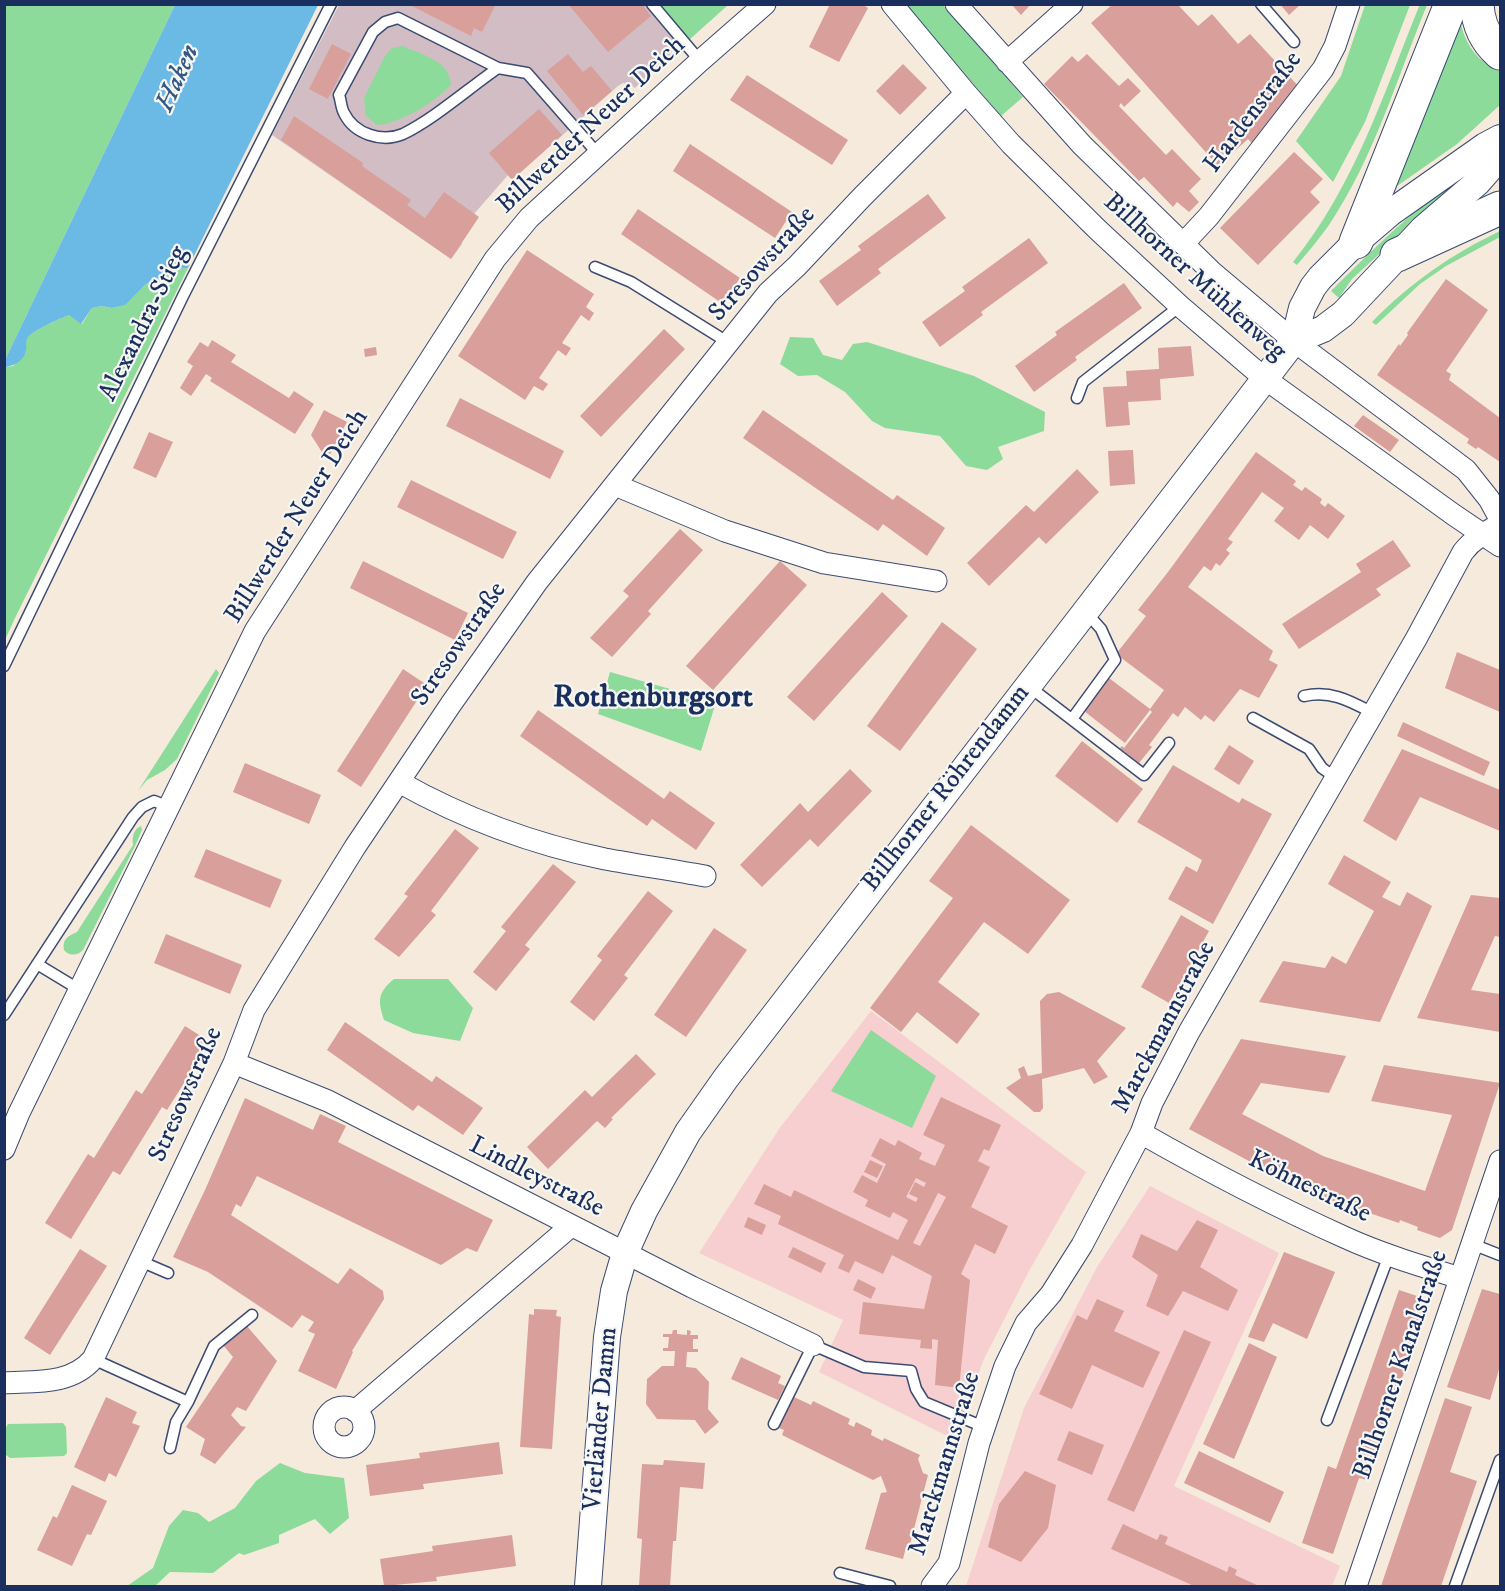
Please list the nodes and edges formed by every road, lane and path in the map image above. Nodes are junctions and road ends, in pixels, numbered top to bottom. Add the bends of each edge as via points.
1 (331, 4) edge
2 (652, 4) edge
3 (765, 4) edge
4 (892, 4) edge
5 (957, 4) edge
6 (1072, 4) edge
7 (1261, 4) edge
8 (1349, 4) edge
9 (1451, 4) edge
10 (1477, 4) edge
11 (1294, 42) dead end
12 (1500, 53) edge
13 (699, 61) junction
14 (1006, 62) junction
15 (498, 68) junction
16 (966, 93) junction
17 (1500, 138) edge
18 (598, 154) junction
19 (1500, 158) edge
20 (1500, 208) edge
21 (1356, 242) junction
22 (1183, 244) junction
23 (1397, 255) junction
24 (595, 267) dead end
25 (1180, 306) junction
26 (1294, 341) junction
27 (729, 343) junction
28 (1264, 378) junction
29 (1077, 398) dead end
30 (615, 485) junction
31 (1500, 519) edge
32 (1500, 524) edge
33 (1482, 534) junction
34 (1500, 546) edge
35 (936, 581) dead end
36 (1085, 611) junction
37 (4, 666) edge
38 (1027, 685) junction
39 (1304, 696) dead end
40 (1373, 713) junction
41 (1254, 718) dead end
42 (1072, 719) junction
43 (1169, 743) dead end
44 (1336, 778) junction
45 (399, 782) junction
46 (169, 807) junction
47 (705, 876) dead end
48 (37, 964) junction
49 (80, 990) junction
50 (4, 1015) edge
51 (234, 1063) junction
52 (1141, 1133) junction
53 (4, 1149) edge
54 (1500, 1161) edge
55 (1494, 1203) edge
56 (571, 1226) junction
57 (1472, 1244) junction
58 (625, 1253) junction
59 (1389, 1255) junction
60 (1500, 1255) edge
61 (140, 1261) junction
62 (168, 1274) dead end
63 (1460, 1278) junction
64 (252, 1315) dead end
65 (813, 1345) junction
66 (93, 1359) junction
67 (4, 1383) edge
68 (188, 1402) junction
69 (355, 1411) dead end
70 (1328, 1420) dead end
71 (774, 1424) dead end
72 (984, 1426) junction
73 (170, 1448) dead end
74 (1500, 1460) edge
75 (840, 1573) dead end
76 (588, 1587) edge
77 (890, 1587) edge
78 (932, 1587) edge
79 (1356, 1587) edge
80 (1455, 1587) edge

1 - 37 lane, Alexandra-Stieg via 183,296
2 - 13 lane
3 - 13 street, Billwerder Neuer Deich
4 - 16 street, Billhorner Mühlenweg
5 - 14 street, Billhorner Mühlenweg
6 - 14 street
7 - 11 lane
8 - 22 street, Hardenstraße via 1335,46 1310,88
9 - 21 main road
10 - 12 main road via 1481,28
13 - 18 street, Billwerder Neuer Deich
14 - 22 street, Billhorner Mühlenweg via 1106,170
15 - 15 lane via 398,18 373,32 339,95 343,112 354,126 383,139 401,135 421,123
15 - 18 lane via 526,73
16 - 25 street, Billhorner Mühlenweg via 1046,179
16 - 27 street, Stresowstraße via 768,292
17 - 21 street, Billhorner Röhrendamm via 1390,213
18 - 46 street, Billwerder Neuer Deich via 529,218 495,259 255,631
19 - 23 street, Billhorner Röhrendamm
20 - 23 main road
21 - 26 street, Billhorner Röhrendamm via 1312,287
22 - 26 street, Billhorner Mühlenweg
23 - 26 street, Billhorner Röhrendamm via 1343,314 1323,329
24 - 27 lane via 631,282
25 - 28 street, Billhorner Mühlenweg
25 - 29 lane via 1083,382
26 - 28 street, Billhorner Röhrendamm
26 - 31 street, Billhorner Mühlenweg via 1466,470
27 - 30 street, Stresowstraße
28 - 33 street, Billhorner Mühlenweg
28 - 36 street, Billhorner Röhrendamm
30 - 35 street via 725,531 824,563
30 - 45 street, Stresowstraße via 530,592
32 - 33 street, Marckmannstraße
33 - 34 street, Billhorner Mühlenweg
33 - 40 street, Marckmannstraße via 1462,552
36 - 38 street, Billhorner Röhrendamm
36 - 42 lane via 1101,629 1115,660
38 - 42 lane
38 - 58 street, Billhorner Röhrendamm via 703,1109 644,1211
39 - 40 lane via 1336,695
40 - 44 street, Marckmannstraße
41 - 44 lane via 1309,749 1322,768
42 - 43 lane via 1144,775
44 - 52 street, Marckmannstraße via 1189,1032
45 - 47 street via 433,802 548,844
45 - 51 street, Stresowstraße via 254,1010
46 - 48 lane via 154,801 142,807
46 - 49 street, Billwerder Neuer Deich
48 - 49 lane
48 - 50 lane
49 - 53 street, Billwerder Neuer Deich
51 - 56 street, Lindleystraße via 328,1101
51 - 61 street, Stresowstraße
52 - 59 street, Köhnestraße via 1286,1209
52 - 72 street, Marckmannstraße via 1082,1245 1051,1294 1026,1323 1005,1366
54 - 55 street, Billhorner Kanalstraße
55 - 57 street, Billhorner Kanalstraße
56 - 58 street, Lindleystraße
56 - 69 street
57 - 60 lane
57 - 63 street, Billhorner Kanalstraße
58 - 65 street, Lindleystraße
58 - 76 street, Vierländer Damm via 607,1337
59 - 63 street, Köhnestraße
59 - 70 lane
61 - 62 lane
61 - 66 street, Stresowstraße
63 - 79 street, Billhorner Kanalstraße
64 - 68 lane via 214,1346
65 - 71 lane
65 - 72 lane via 864,1367 911,1371 924,1402
66 - 67 street, Stresowstraße via 64,1378
66 - 68 lane
68 - 73 lane via 176,1422
72 - 78 street, Marckmannstraße via 949,1563
74 - 80 lane
75 - 77 lane

